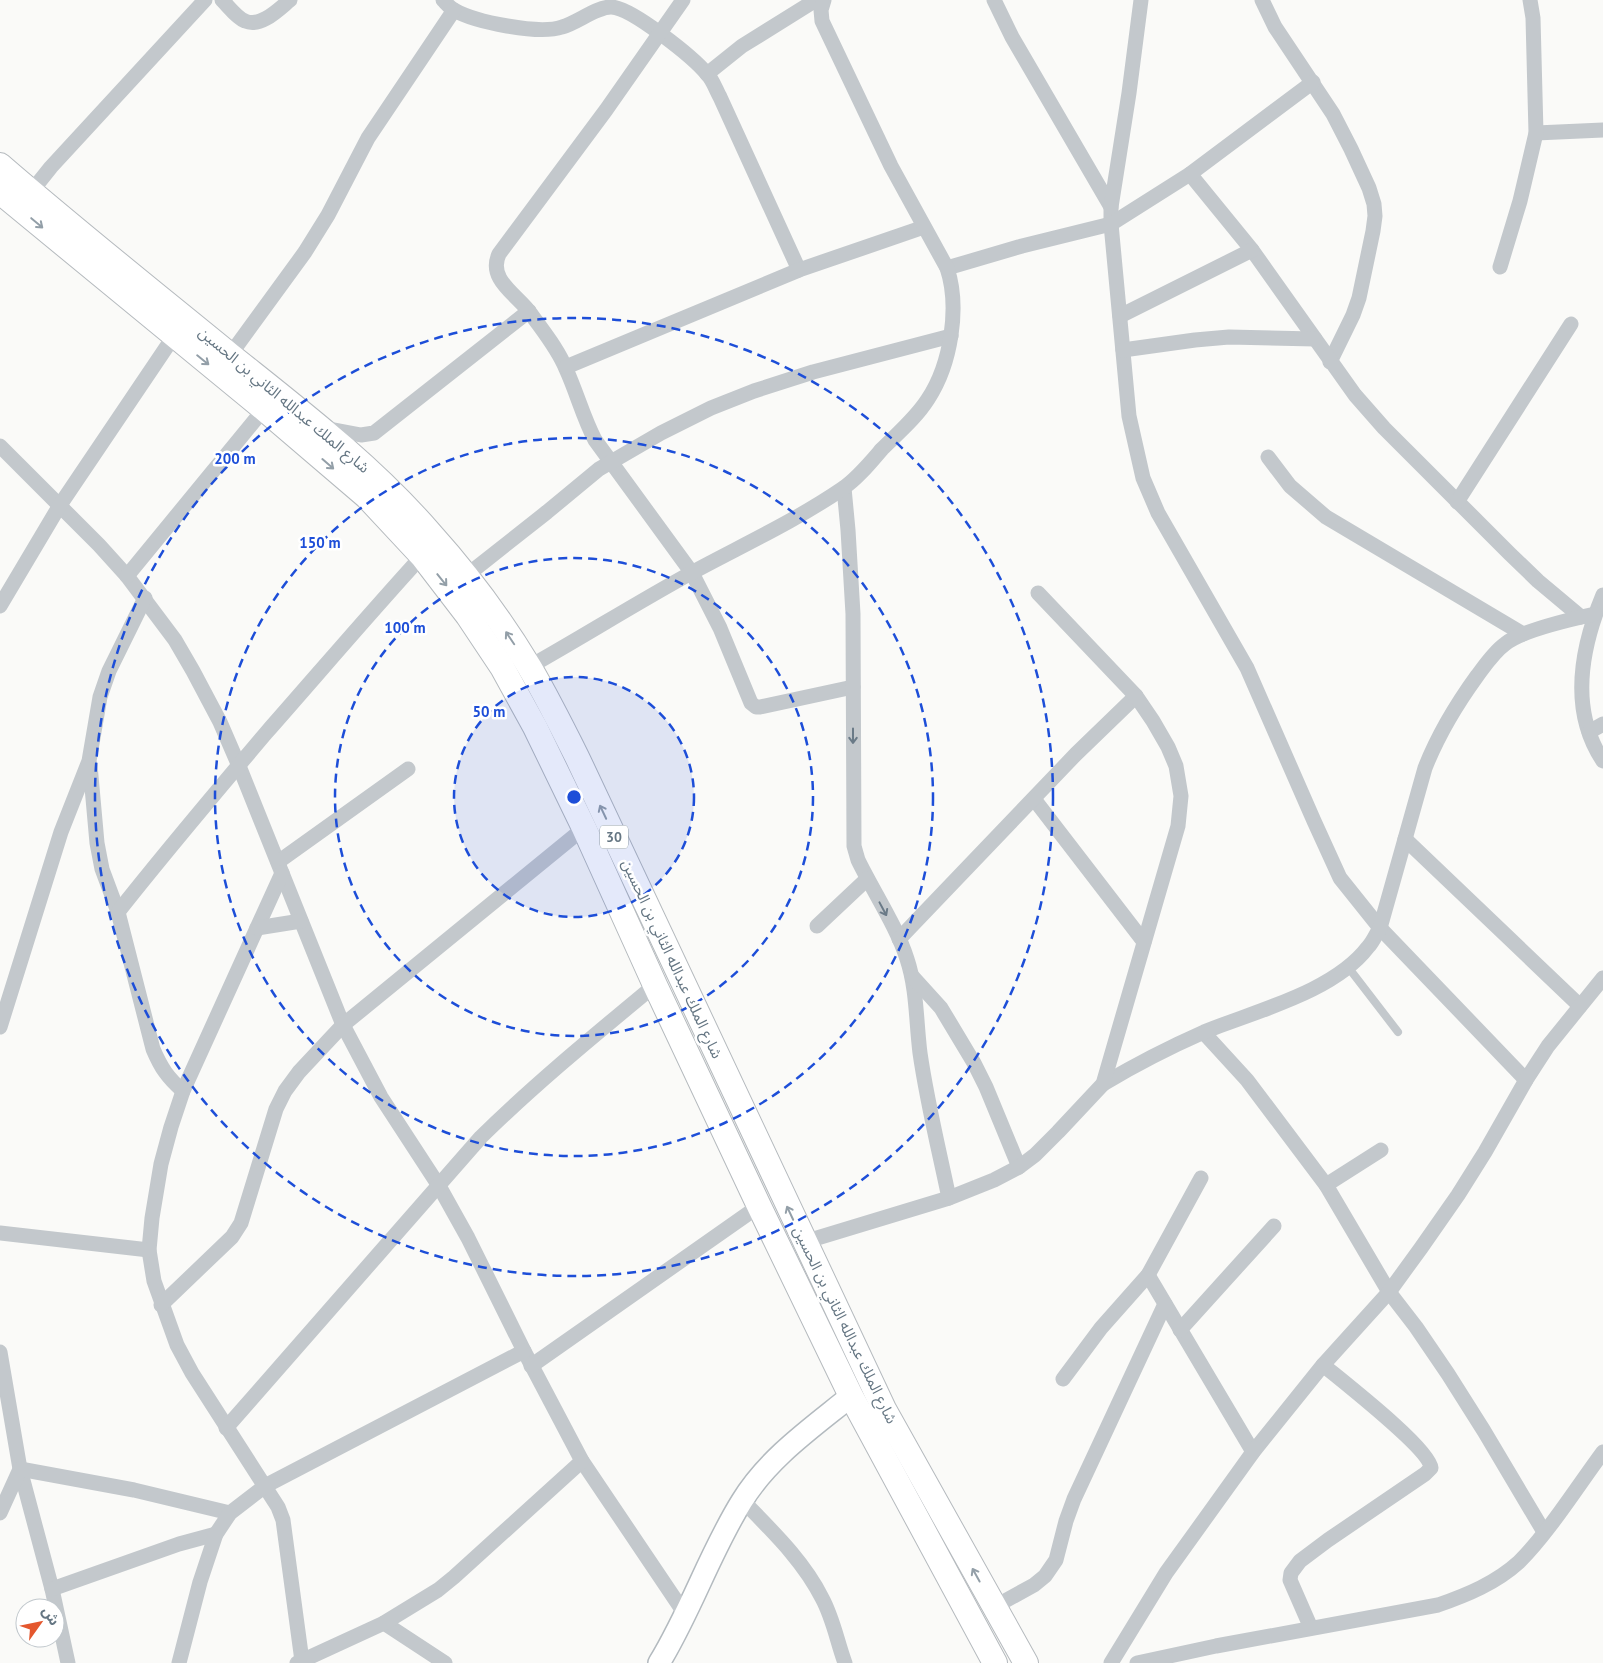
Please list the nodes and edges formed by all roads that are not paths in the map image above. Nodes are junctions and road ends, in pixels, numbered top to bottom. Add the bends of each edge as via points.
1 (205, 0) edge
2 (222, 0) edge
3 (290, 0) edge
4 (683, 0) edge
5 (816, 0) edge
6 (824, 0) edge
7 (994, 0) edge
8 (1141, 0) edge
9 (1262, 0) edge
10 (1530, 0) edge
11 (448, 5) edge
12 (660, 33) junction
13 (707, 74) junction
14 (1312, 82) junction
15 (1603, 130) edge
16 (1536, 133) junction
17 (1190, 174) junction
18 (2, 176) edge
19 (31, 192) junction
20 (1111, 207) junction
21 (1111, 224) junction
22 (924, 227) junction
23 (1252, 250) junction
24 (1500, 266) dead end
25 (947, 268) junction
26 (799, 270) junction
27 (529, 311) junction
28 (1120, 316) junction
29 (1571, 324) dead end
30 (174, 336) junction
31 (951, 336) junction
32 (1316, 340) junction
33 (1123, 350) junction
34 (230, 355) junction
35 (1330, 362) junction
36 (566, 367) junction
37 (264, 409) junction
38 (321, 427) junction
39 (0, 446) edge
40 (1268, 457) dead end
41 (610, 461) junction
42 (844, 488) junction
43 (1457, 502) junction
44 (60, 505) junction
45 (422, 556) junction
46 (692, 573) junction
47 (127, 576) junction
48 (466, 576) junction
49 (1038, 593) dead end
50 (1603, 595) edge
51 (144, 598) junction
52 (0, 606) edge
53 (1588, 615) junction
54 (1523, 634) junction
55 (530, 667) junction
56 (853, 687) junction
57 (1136, 696) junction
58 (1603, 724) edge
59 (1588, 732) junction
60 (89, 761) junction
61 (1603, 761) edge
62 (239, 766) junction
63 (408, 769) dead end
64 (1034, 799) junction
65 (584, 828) junction
66 (1405, 840) junction
67 (280, 868) junction
68 (867, 879) junction
69 (647, 907) junction
70 (118, 912) junction
71 (625, 919) junction
72 (301, 921) junction
73 (817, 926) dead end
74 (257, 928) junction
75 (1380, 928) junction
76 (658, 931) junction
77 (900, 939) junction
78 (1144, 942) junction
79 (636, 943) junction
80 (1348, 967) junction
81 (912, 976) junction
82 (1603, 978) edge
83 (655, 985) junction
84 (1580, 1006) junction
85 (343, 1025) junction
86 (0, 1027) edge
87 (1398, 1032) dead end
88 (1204, 1033) junction
89 (1526, 1080) junction
90 (1103, 1084) junction
91 (184, 1091) junction
92 (1380, 1150) dead end
93 (1018, 1167) junction
94 (1201, 1178) dead end
95 (1326, 1185) junction
96 (439, 1186) junction
97 (949, 1198) junction
98 (758, 1206) junction
99 (1274, 1226) dead end
100 (0, 1233) edge
101 (804, 1242) junction
102 (149, 1250) junction
103 (1148, 1275) junction
104 (1389, 1292) junction
105 (1164, 1304) junction
106 (162, 1305) junction
107 (1180, 1330) junction
108 (524, 1351) junction
109 (0, 1352) edge
110 (532, 1366) junction
111 (1322, 1366) junction
112 (1063, 1379) dead end
113 (851, 1396) junction
114 (226, 1428) junction
115 (1253, 1452) junction
116 (1603, 1452) edge
117 (582, 1461) junction
118 (20, 1469) junction
119 (265, 1486) junction
120 (742, 1500) junction
121 (230, 1512) junction
122 (0, 1513) edge
123 (1544, 1532) junction
124 (216, 1534) junction
125 (52, 1589) junction
126 (994, 1608) junction
127 (685, 1614) junction
128 (384, 1623) junction
129 (1311, 1628) junction
130 (841, 1660) edge
131 (989, 1661) edge
132 (300, 1662) edge
133 (68, 1663) edge
134 (179, 1663) edge
135 (445, 1663) edge
136 (659, 1663) edge
137 (1026, 1663) edge
138 (1111, 1663) edge
139 (1137, 1663) edge

1 - 19 street
2 - 3 street via 245,22 253,23 265,19
4 - 12 street
5 - 13 street via 749,41
6 - 22 street via 822,21 891,166
7 - 20 street via 1012,37
8 - 20 street
9 - 14 street
10 - 16 street
11 - 12 street via 505,26 544,30 560,28 610,7 624,9
11 - 34 street via 368,138 305,252
12 - 13 street
12 - 27 street via 499,254 496,273
13 - 26 street
14 - 17 street
14 - 35 street via 1351,149 1370,188 1375,210 1359,298
15 - 16 street
16 - 24 street
17 - 21 street
17 - 23 street
18 - 19 main road, شارع الملك عبدالله الثاني بن الحسين / 30
18 -> 30 main road, شارع الملك عبدالله الثاني بن الحسين / 30
19 - 34 main road, شارع الملك عبدالله الثاني بن الحسين / 30
20 - 21 street
21 - 25 street
21 - 28 street
22 - 25 street
22 - 26 street
23 - 28 street
23 - 32 street
25 - 31 street via 951,278
26 - 36 street
27 - 36 street
27 - 38 street via 374,433 361,435
28 - 33 street
29 - 43 street
30 -> 37 main road, شارع الملك عبدالله الثاني بن الحسين / 30
30 - 44 street
31 - 41 street via 754,391 711,408
31 - 42 street via 946,361 928,399
32 - 33 street via 1229,337
32 - 35 street
33 - 75 street via 1134,444 1158,513 1247,668 1340,878
34 - 38 main road, شارع الملك عبدالله الثاني بن الحسين / 30
35 - 43 street via 1384,428
36 - 41 street via 585,421
37 -> 45 main road, شارع الملك عبدالله الثاني بن الحسين / 30 via 367,497
37 - 47 street
38 - 48 main road, شارع الملك عبدالله الثاني بن الحسين / 30 via 400,500
39 - 44 street
40 - 54 street via 1290,486 1326,517
41 - 46 street
41 - 48 street
42 - 46 street
42 - 56 street via 853,614
43 - 53 street via 1538,581
44 - 47 street
44 - 52 street
45 - 62 street
45 -> 65 main road, شارع الملك عبدالله الثاني بن الحسين / 30 via 502,667 536,727
46 - 55 street
46 - 56 street via 753,705 760,707
47 - 51 street
55 -> 48 main road, شارع الملك عبدالله الثاني بن الحسين / 30
49 - 57 street
50 - 53 street
51 - 60 street via 100,697
51 - 62 street via 193,671
53 - 54 street
53 - 59 street via 1581,675 1582,707
54 - 66 street via 1505,643 1491,657 1448,719 1425,768
69 -> 55 main road, شارع الملك عبدالله الثاني بن الحسين / 30 via 577,757
56 -> 68 street via 854,846
57 - 64 street
57 - 78 street via 1168,746 1176,766 1181,796 1178,826
58 - 59 street
59 - 61 street
60 - 70 street via 97,843 102,869
60 - 86 street via 61,832
62 - 67 street
62 - 70 street
63 - 67 street
64 - 77 street
64 - 78 street
65 - 71 main road, شارع الملك عبدالله الثاني بن الحسين / 30
65 - 85 street
66 - 75 street
66 - 84 street
67 - 72 street
67 - 74 street
68 - 73 street
68 -> 77 street
69 - 71 main road
69 - 76 main road, شارع الملك عبدالله الثاني بن الحسين / 30
70 - 91 street via 153,1049 169,1079
71 - 79 main road, شارع الملك عبدالله الثاني بن الحسين / 30
72 - 74 street
72 - 85 street
74 - 91 street
75 - 80 street via 1368,948
75 - 89 street
76 - 79 main road
101 -> 76 main road, شارع الملك عبدالله الثاني بن الحسين / 30
77 - 81 street
78 - 90 street
79 - 83 main road, شارع الملك عبدالله الثاني بن الحسين / 30
80 - 87 lane
80 - 88 street via 1329,981 1300,995
81 - 93 street via 942,1008 974,1063
81 - 97 street via 923,1073
82 - 84 street
83 - 96 street via 506,1112
83 - 98 main road, شارع الملك عبدالله الثاني بن الحسين / 30
84 - 89 street
85 - 96 street via 381,1097
85 - 106 street via 285,1091 276,1109 241,1223 232,1237
88 - 90 street
88 - 95 street via 1247,1080
89 - 104 street via 1458,1195
90 - 93 street via 1035,1155
91 - 102 street via 161,1164
92 - 95 street
93 - 97 street
94 - 103 street
95 - 104 street
96 - 108 street via 488,1275
96 - 114 street
97 - 101 street
98 - 110 street
98 - 113 main road, شارع الملك عبدالله الثاني بن الحسين / 30
99 - 107 street
100 - 102 street
126 -> 101 main road, شارع الملك عبدالله الثاني بن الحسين / 30 via 884,1409
102 - 106 street
103 - 105 street
103 - 112 street
104 - 111 street
104 - 123 street via 1448,1374
105 - 107 street
105 - 126 street via 1074,1499 1056,1560 1034,1585
106 - 114 street via 177,1345
107 - 115 street
108 - 110 street
108 - 119 street
109 - 118 street
110 - 117 street
111 - 115 street
111 - 129 street via 1376,1408 1410,1440 1431,1468 1295,1567 1290,1580
113 - 120 street via 790,1446
113 - 131 main road, شارع الملك عبدالله الثاني بن الحسين / 30
114 - 119 street
115 - 138 street via 1166,1573
116 - 123 street
117 - 127 street
117 - 128 street via 454,1577
118 - 121 street
118 - 122 street
118 - 125 street
119 - 121 street
119 - 132 street via 285,1527
120 - 127 street
120 - 130 street via 812,1578 830,1615
121 - 124 street
123 - 129 street via 1518,1562 1468,1595 1438,1605
124 - 125 street
124 - 134 street
125 - 133 street
126 - 137 main road, شارع الملك عبدالله الثاني بن الحسين / 30
127 - 136 street
128 - 132 street
128 - 135 street
129 - 139 street

